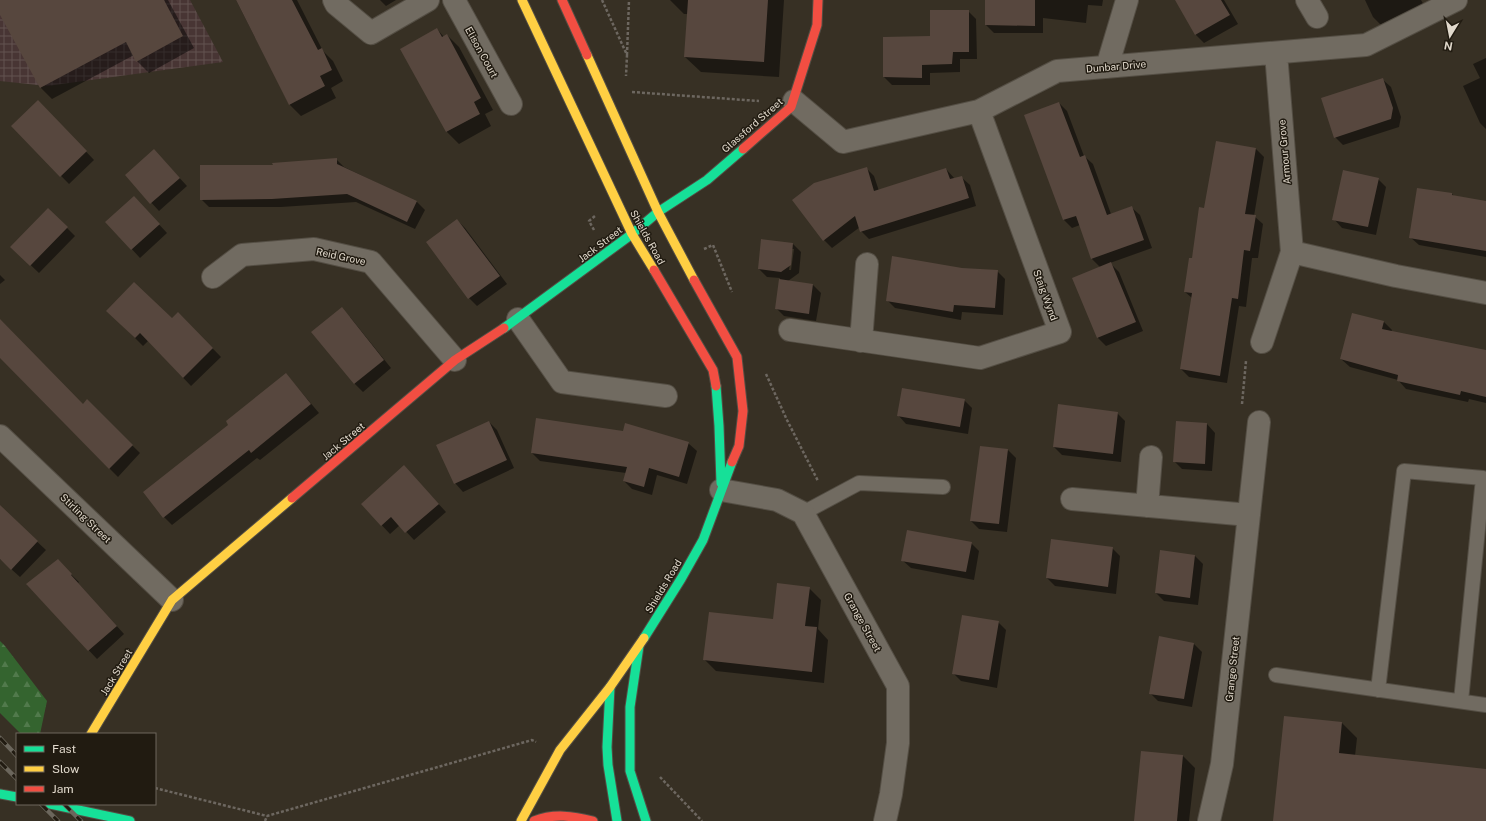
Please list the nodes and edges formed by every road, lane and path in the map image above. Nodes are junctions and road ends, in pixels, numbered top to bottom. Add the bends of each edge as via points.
1 (334, 0) edge
2 (428, 0) edge
3 (454, 0) edge
4 (522, 0) edge
5 (562, 0) edge
6 (629, 0) edge
7 (818, 0) edge
8 (1127, 0) edge
9 (1456, 0) edge
10 (1276, 53) junction
11 (627, 55) dead end
12 (1107, 67) junction
13 (626, 92) dead end
14 (511, 104) dead end
15 (792, 104) junction
16 (979, 111) junction
17 (658, 212) junction
18 (632, 234) junction
19 (1292, 252) junction
20 (867, 264) dead end
21 (213, 277) dead end
22 (1486, 293) edge
23 (518, 319) junction
24 (790, 330) dead end
25 (862, 341) junction
26 (1262, 342) joint
27 (455, 360) junction
28 (666, 396) dead end
29 (1259, 422) joint
30 (0, 436) edge
31 (1151, 457) dead end
32 (943, 487) dead end
33 (721, 490) junction
34 (1072, 499) dead end
35 (1147, 506) junction
36 (803, 513) junction
37 (1249, 515) junction
38 (172, 600) junction
39 (640, 646) junction
40 (1276, 675) dead end
41 (610, 688) junction
42 (1378, 690) junction
43 (1461, 701) junction
44 (1486, 705) edge
45 (92, 733) edge
46 (560, 750) junction
47 (156, 788) edge
48 (0, 794) edge
49 (16, 797) edge
50 (55, 805) edge
51 (267, 816) junction
52 (130, 821) edge
53 (265, 821) edge
54 (521, 821) edge
55 (534, 821) edge
56 (593, 821) edge
57 (617, 821) edge
58 (646, 821) edge
59 (885, 821) edge
60 (1209, 821) edge

1 - 2 street via 371,33
3 - 14 street, Elison Court
4 - 18 main road, Shields Road
5 - 17 main road, Shields Road
6 - 11 path
7 - 15 main road, Glassford Street via 817,25
8 - 12 street
9 - 10 street, Dunbar Drive via 1366,45
10 - 12 street, Dunbar Drive
10 - 19 street, Armour Grove
12 - 16 street, Dunbar Drive via 1057,71
13 - 15 path
15 - 16 street, Dunbar Drive via 843,142
15 - 17 main road, Glassford Street via 707,180
16 - 25 street, Staig Wynd via 1060,332 980,358
17 - 18 main road, Jack Street
17 - 33 main road, Shields Road via 737,357 743,411 742,425 739,446
18 - 23 main road, Jack Street
18 - 33 main road, Shields Road via 713,370 719,419
19 - 22 street
19 - 26 street, Armour Grove
20 - 25 street
21 - 27 street, Reid Grove via 242,255 314,249 371,262
23 - 27 main road, Jack Street
23 - 28 street via 562,382
24 - 25 street, Staig Wynd
26 - 29 path via 1246,358 1242,407
27 - 38 main road, Jack Street
29 - 37 street, Grange Street
30 - 38 street, Stirling Street
31 - 35 street
32 - 36 lane via 859,483
33 - 36 street via 777,500
33 - 39 main road, Shields Road via 703,540
34 - 35 street
35 - 37 street
36 - 59 street, Grange Street via 898,686 898,743
37 - 60 street, Grange Street via 1222,764
38 - 45 main road, Jack Street
39 - 41 main road, Shields Road
39 - 58 main road via 630,706 630,771
40 - 42 lane
41 - 46 main road, Shields Road
41 - 57 main road via 607,747
42 - 43 lane
42 - 43 lane via 1404,472 1483,478
43 - 44 lane
46 - 51 path via 532,740
46 - 54 main road, Shields Road
47 - 51 path
48 - 49 main road
50 - 52 main road
51 - 53 path
55 - 56 main road via 542,817 570,815

